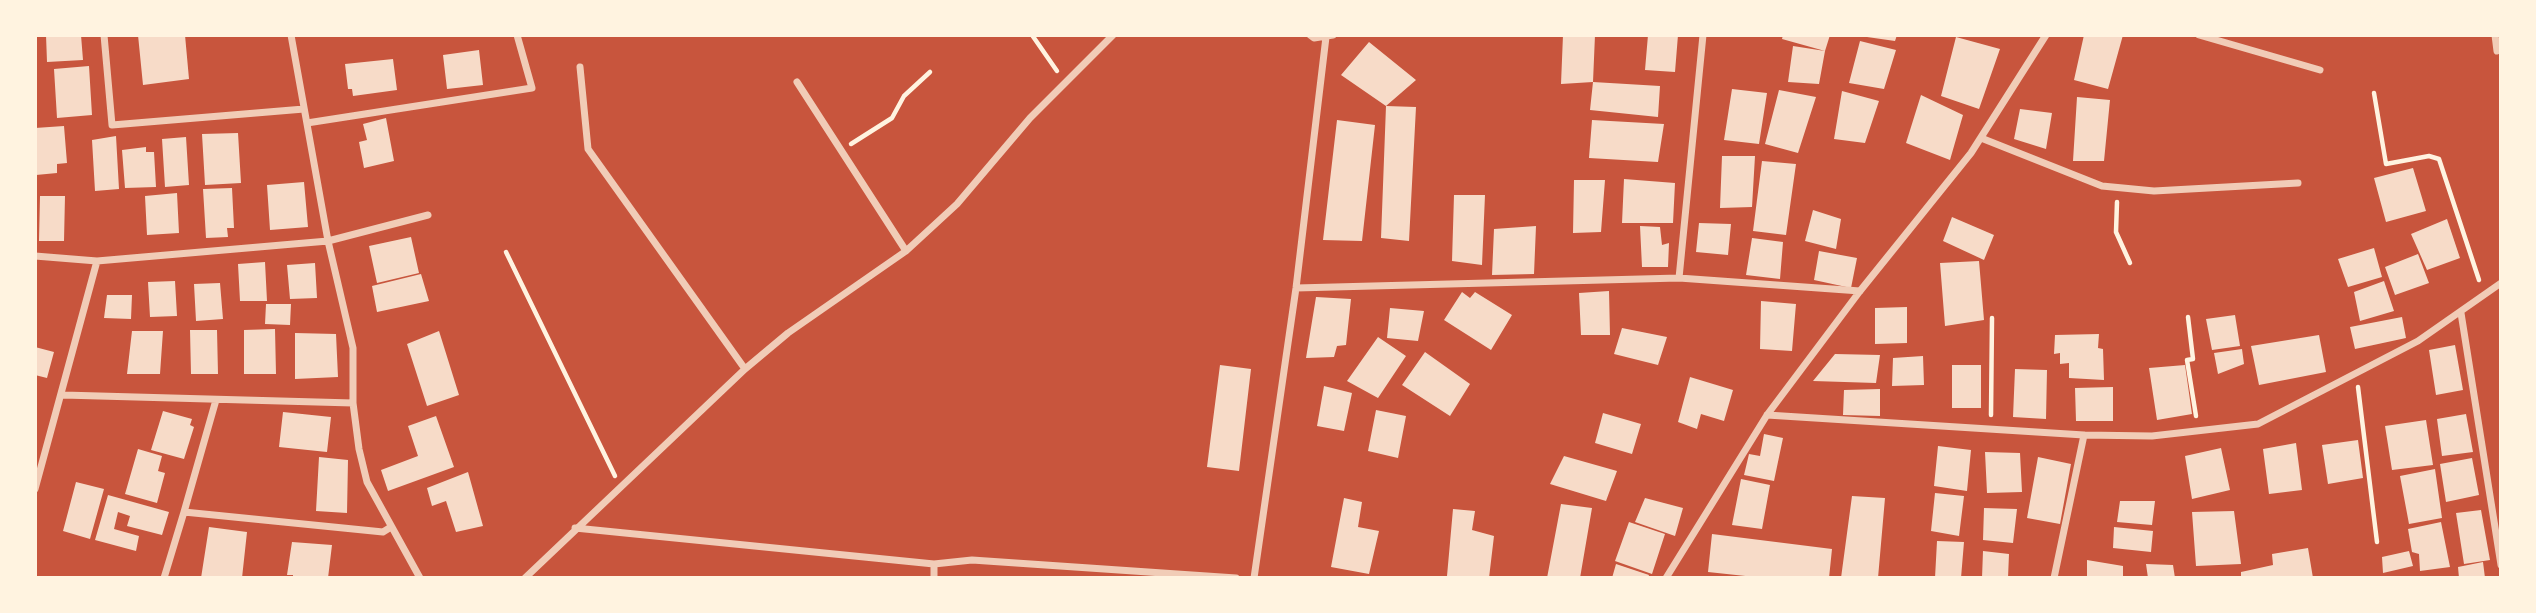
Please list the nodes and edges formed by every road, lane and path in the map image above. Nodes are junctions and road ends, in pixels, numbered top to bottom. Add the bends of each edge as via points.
1 (291, 35) edge
2 (517, 35) edge
3 (1032, 35) edge
4 (1113, 35) edge
5 (1310, 35) edge
6 (1703, 35) edge
7 (2046, 35) edge
8 (2199, 35) edge
9 (2495, 35) edge
10 (104, 36) edge
11 (1329, 36) edge
12 (2497, 51) dead end
13 (580, 67) dead end
14 (2320, 70) dead end
15 (930, 72) dead end
16 (797, 82) dead end
17 (1065, 83) junction
18 (2374, 93) dead end
19 (304, 109) junction
20 (307, 123) junction
21 (1981, 138) junction
22 (841, 150) junction
23 (2298, 183) dead end
24 (2117, 187) junction
25 (428, 215) dead end
26 (328, 241) junction
27 (906, 251) junction
28 (506, 252) dead end
29 (35, 256) edge
30 (97, 261) junction
31 (2130, 263) dead end
32 (1679, 278) junction
33 (2501, 283) edge
34 (1296, 288) junction
35 (1860, 291) junction
36 (2484, 294) junction
37 (2461, 313) junction
38 (2188, 317) dead end
39 (1992, 318) dead end
40 (744, 369) junction
41 (2356, 372) junction
42 (62, 395) junction
43 (216, 400) junction
44 (353, 403) junction
45 (1767, 415) junction
46 (1992, 430) junction
47 (2198, 431) junction
48 (2084, 435) junction
49 (619, 486) junction
50 (35, 489) edge
51 (184, 512) junction
52 (391, 527) junction
53 (575, 528) junction
54 (2377, 542) dead end
55 (2500, 550) edge
56 (934, 564) junction
57 (2501, 565) edge
58 (164, 578) edge
59 (421, 578) edge
60 (525, 578) edge
61 (934, 578) edge
62 (1236, 578) edge
63 (1254, 578) edge
64 (1666, 578) edge
65 (2054, 578) edge

1 - 19 street
2 - 20 street via 532,88
3 - 17 path
4 - 17 street
5 - 11 street
6 - 32 street
7 - 21 street
8 - 14 street
9 - 12 street
10 - 19 street via 112,125
11 - 34 street
13 - 40 street via 588,149
15 - 22 path via 904,96 892,118
16 - 22 street
17 - 27 street via 957,204
18 - 36 path via 2386,164 2430,156 2439,159
19 - 20 street
20 - 26 street
21 - 24 street via 2102,186
21 - 35 street
22 - 27 street
23 - 24 street via 2154,191
24 - 31 path via 2116,232
25 - 26 street
26 - 30 street
26 - 44 street via 353,348
27 - 40 street
28 - 49 path
29 - 30 street
30 - 42 street
32 - 34 street
32 - 35 street
33 - 36 street
34 - 63 street
35 - 45 street
36 - 37 street
37 - 41 street
37 - 55 street
38 - 47 path via 2193,359 2188,360
39 - 46 path
40 - 49 street
41 - 47 street via 2258,424
41 - 54 path
42 - 43 street
42 - 50 street
43 - 44 street
43 - 51 street
44 - 52 street via 367,482
45 - 46 street
45 - 64 street
46 - 48 street
47 - 48 street
48 - 65 street
49 - 53 street
51 - 52 street via 383,532
51 - 58 street
52 - 59 street
53 - 56 street
53 - 60 street
55 - 57 street
56 - 61 street
56 - 62 street via 972,560

